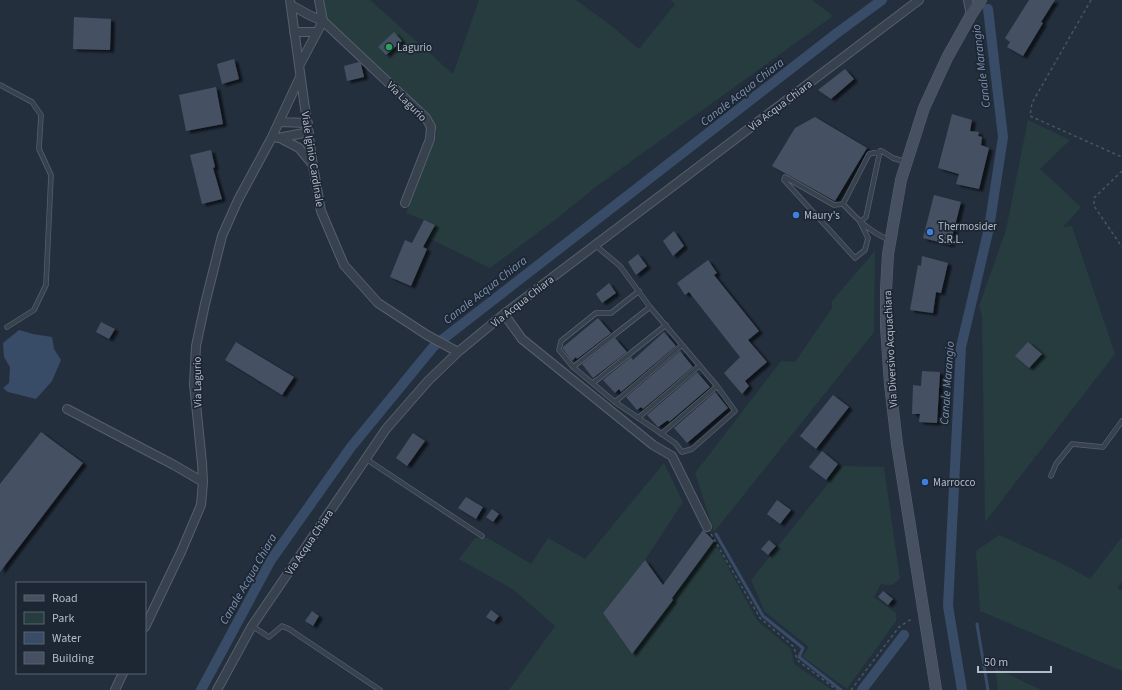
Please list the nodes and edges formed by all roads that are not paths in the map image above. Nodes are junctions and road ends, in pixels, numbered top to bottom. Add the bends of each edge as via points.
1 (319, 0) edge
2 (919, 0) edge
3 (968, 0) edge
4 (981, 0) edge
5 (290, 3) edge
6 (309, 15) junction
7 (971, 15) junction
8 (323, 21) junction
9 (293, 24) junction
10 (294, 32) junction
11 (317, 32) junction
12 (299, 66) junction
13 (300, 77) junction
14 (0, 85) edge
15 (279, 122) junction
16 (308, 123) junction
17 (309, 132) junction
18 (280, 138) junction
19 (271, 139) junction
20 (880, 151) junction
21 (906, 162) junction
22 (313, 166) junction
23 (405, 203) dead end
24 (843, 204) junction
25 (860, 222) junction
26 (890, 241) junction
27 (595, 245) junction
28 (639, 290) junction
29 (650, 307) junction
30 (504, 314) junction
31 (666, 325) junction
32 (7, 326) dead end
33 (682, 345) junction
34 (458, 352) junction
35 (699, 366) junction
36 (573, 367) junction
37 (593, 383) junction
38 (717, 386) junction
39 (615, 402) junction
40 (67, 408) dead end
41 (638, 418) junction
42 (1122, 421) edge
43 (661, 434) junction
44 (366, 459) junction
45 (1052, 476) dead end
46 (203, 482) junction
47 (707, 527) road end
48 (482, 536) dead end
49 (146, 625) edge
50 (252, 626) junction
51 (123, 674) edge
52 (115, 690) edge
53 (218, 690) edge
54 (380, 690) edge
55 (936, 690) edge

1 - 8 street
2 - 27 street, Via Acqua Chiara
3 - 7 street
4 - 7 main road, Via Diversivo Acquachiara
5 - 6 street, Via Lagurio
5 - 9 street, Viale Iginio Cardinale
6 - 8 street, Via Lagurio
6 - 9 street
7 - 21 main road, Via Diversivo Acquachiara via 947,58 924,108
8 - 11 street
8 - 23 street, Via Lagurio via 426,118 430,127 430,139
9 - 10 street, Viale Iginio Cardinale
10 - 11 street
10 - 12 street, Viale Iginio Cardinale
11 - 12 street
12 - 13 street, Viale Iginio Cardinale
13 - 15 street, Via Lagurio
13 - 16 street, Viale Iginio Cardinale
14 - 32 lane via 32,102 41,115 39,149 51,175 46,285 34,310
15 - 16 street
15 - 19 street, Via Lagurio
16 - 17 street, Viale Iginio Cardinale
17 - 18 street
17 - 22 street, Viale Iginio Cardinale
18 - 19 street
18 - 22 street via 299,148
19 - 46 street, Via Lagurio via 222,236 196,346 194,384
20 - 21 lane
20 - 24 lane via 869,154
20 - 25 lane via 866,217
21 - 26 main road, Via Diversivo Acquachiara
22 - 34 street, Viale Iginio Cardinale via 321,211 344,265 378,303
24 - 25 lane
24 - 25 lane via 834,205 785,177 784,180 855,258 865,250 868,238
25 - 26 lane
26 - 55 main road, Via Diversivo Acquachiara via 886,290 890,384
27 - 28 lane via 620,266
27 - 30 street, Via Acqua Chiara
28 - 29 lane
28 - 36 lane via 611,313 596,313 561,341 559,350
29 - 31 lane
29 - 36 lane
30 - 34 street, Via Acqua Chiara
30 - 47 street via 522,339 653,445 672,456
31 - 33 lane
31 - 37 lane
33 - 35 lane
33 - 39 lane
34 - 44 street, Via Acqua Chiara via 428,381 386,429
35 - 38 lane
35 - 41 lane
36 - 37 lane
37 - 39 lane
38 - 43 lane
38 - 43 lane via 735,411 692,449 682,452 675,443
39 - 41 lane
40 - 46 street
41 - 43 lane
42 - 45 lane via 1103,447 1072,444 1056,464
44 - 48 lane
44 - 50 street, Via Acqua Chiara
46 - 49 street, Via Lagurio via 201,505
50 - 53 street, Via Acqua Chiara
50 - 54 lane via 269,637 282,626 289,629
51 - 52 street

